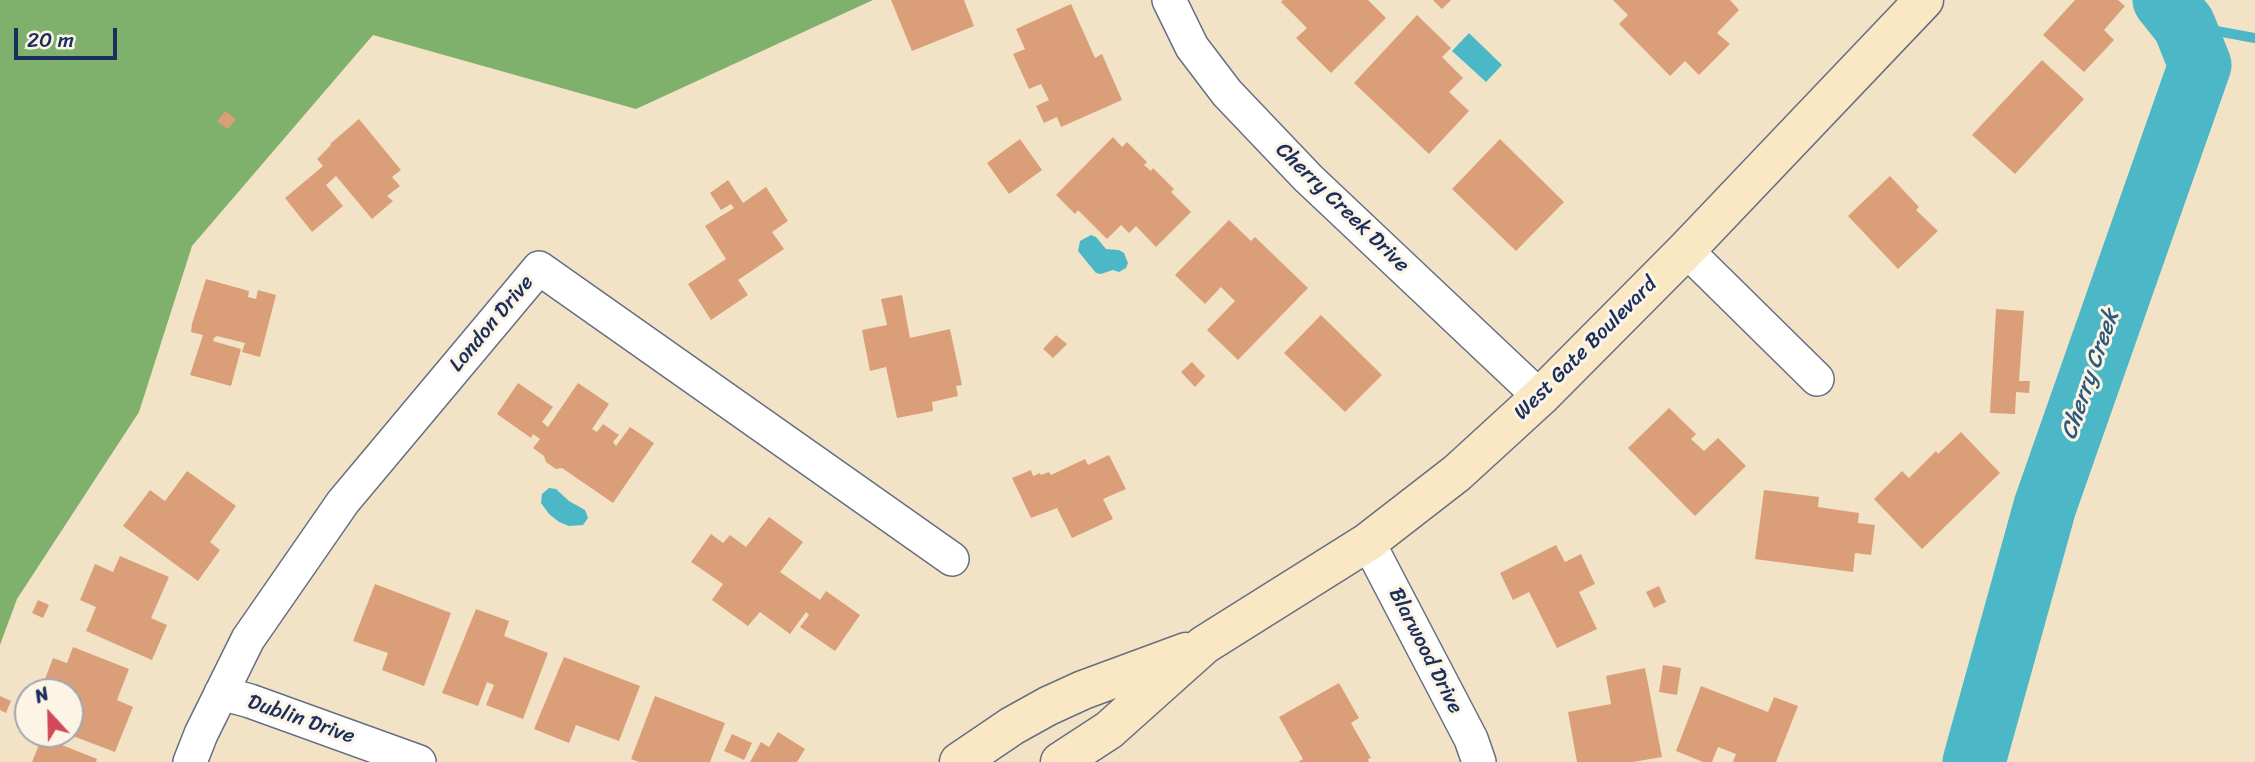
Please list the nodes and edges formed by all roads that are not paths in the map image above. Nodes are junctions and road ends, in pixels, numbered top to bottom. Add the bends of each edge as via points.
1 (1169, 0) edge
2 (1924, 0) edge
3 (1686, 250) junction
4 (1817, 379) dead end
5 (1540, 397) junction
6 (1368, 542) junction
7 (951, 559) dead end
8 (1204, 645) junction
9 (221, 693) junction
10 (190, 762) edge
11 (419, 762) edge
12 (959, 762) edge
13 (1060, 762) edge
14 (1479, 762) edge

1 - 5 street, Cherry Creek Drive via 1192,47 1227,93 1308,177
2 - 3 main road, West Gate Boulevard
3 - 4 street
3 - 5 main road, West Gate Boulevard
5 - 6 main road, West Gate Boulevard via 1457,473
6 - 8 main road, West Gate Boulevard
6 - 14 street, Blarwood Drive
7 - 9 street, London Drive via 539,268 343,502 248,639
8 - 12 main road, West Gate Boulevard via 1048,706
8 - 13 main road, West Gate Boulevard via 1109,730
9 - 10 street, London Drive
9 - 11 street, Dublin Drive

